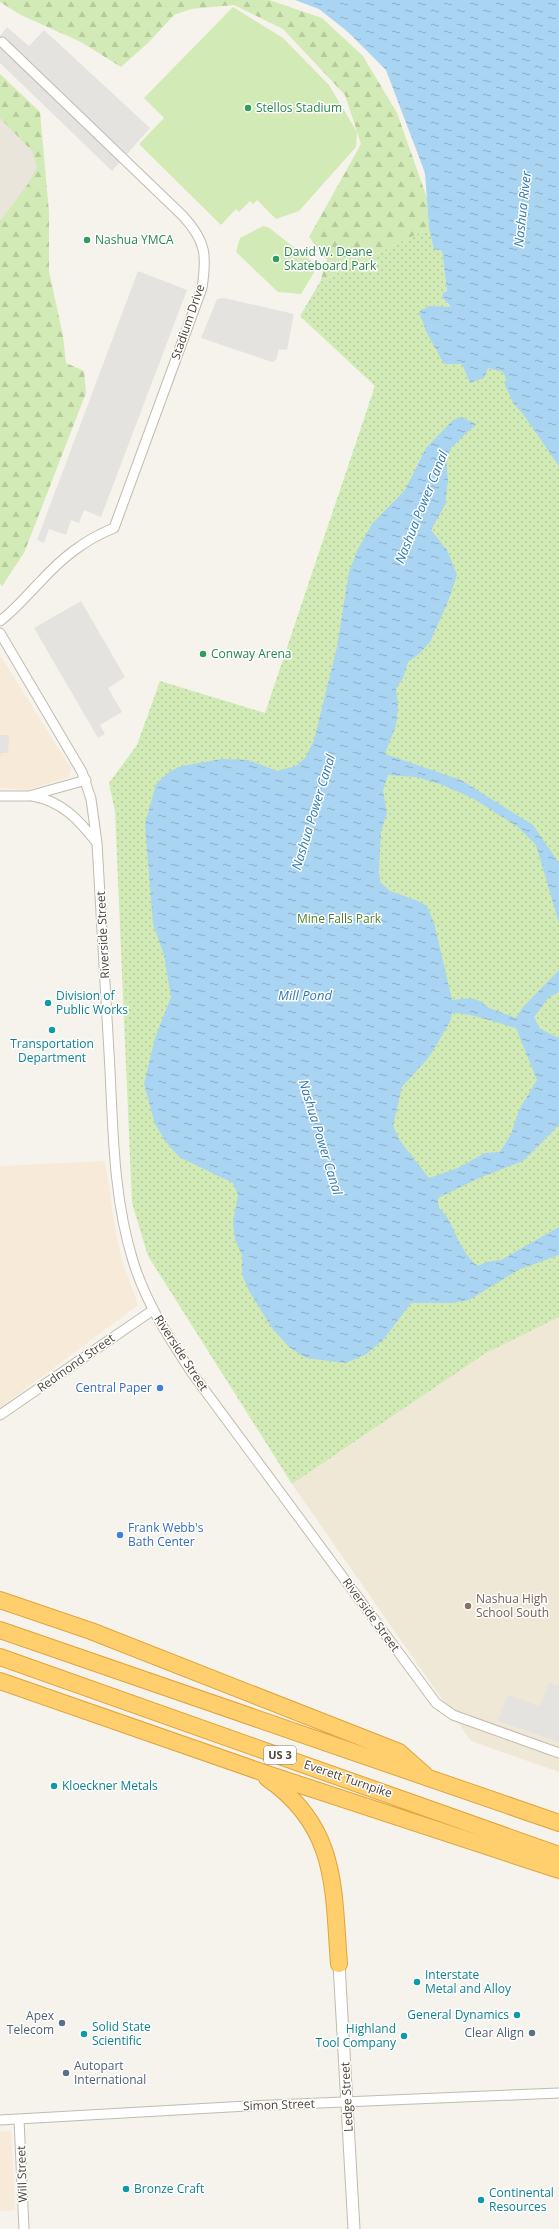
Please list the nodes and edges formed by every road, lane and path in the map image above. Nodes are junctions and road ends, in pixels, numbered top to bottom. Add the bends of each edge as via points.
1 (2, 42) dead end
2 (0, 621) edge
3 (0, 633) edge
4 (86, 780) junction
5 (0, 796) edge
6 (29, 796) junction
7 (97, 843) junction
8 (153, 1310) junction
9 (0, 1415) edge
10 (0, 1600) edge
11 (0, 1630) edge
12 (0, 1658) edge
13 (0, 1682) edge
14 (559, 1753) edge
15 (250, 1769) junction
16 (429, 1779) junction
17 (559, 1823) edge
18 (559, 1855) edge
19 (559, 1870) edge
20 (339, 1964) joint
21 (559, 2093) edge
22 (348, 2102) junction
23 (20, 2119) junction
24 (0, 2120) edge
25 (24, 2229) edge
26 (354, 2229) edge

1 - 2 street, Stadium Drive via 183,216 199,235 205,255 202,288 114,528 73,550
3 - 4 street, Riverside Street
4 - 6 street
4 - 7 street, Riverside Street
5 - 6 street
6 - 7 street via 48,799 63,807 80,821
7 - 8 street, Riverside Street via 112,1121 121,1213 134,1262
8 - 9 street, Redmond Street
8 - 14 street, Riverside Street via 192,1373 436,1703 453,1715
10 - 16 highway via 99,1634 399,1752
11 - 16 highway, US 3
12 - 18 highway, Everett Turnpike / US 3
13 - 15 highway
15 - 19 highway
15 - 20 highway via 274,1783 297,1804 313,1825 323,1845 332,1875
16 - 17 highway, US 3
20 - 22 street, Ledge Street
21 - 22 street, Simon Street
22 - 23 street, Simon Street
22 - 26 street, Ledge Street
23 - 24 street, Simon Street
23 - 25 street, Will Street

